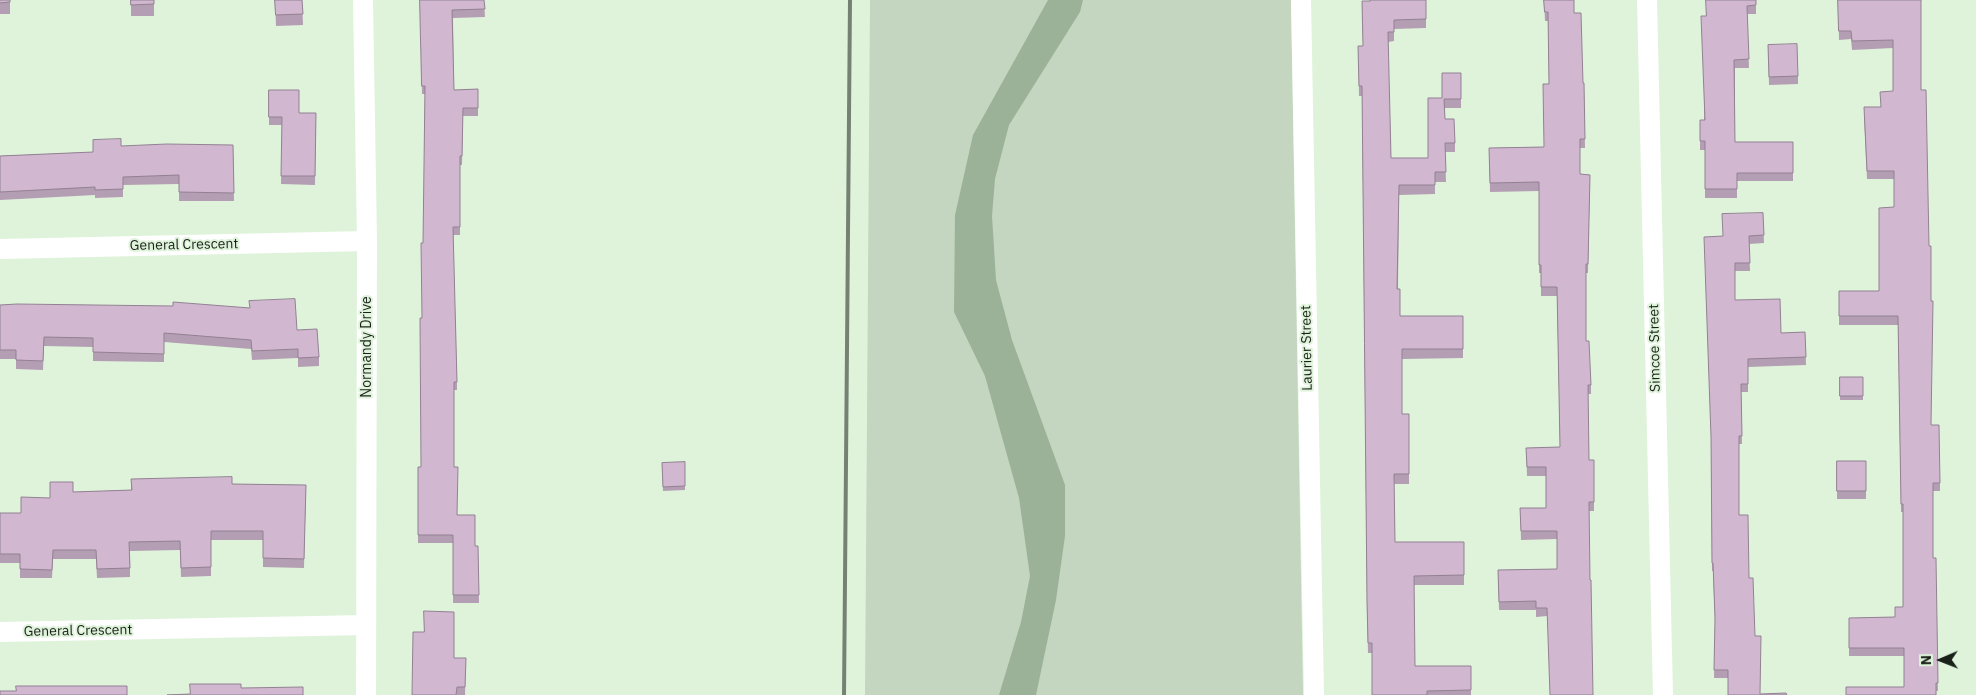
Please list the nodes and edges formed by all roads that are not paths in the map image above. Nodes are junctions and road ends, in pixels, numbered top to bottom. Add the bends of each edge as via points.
1 (363, 0) edge
2 (1301, 0) edge
3 (1647, 0) edge
4 (367, 241) junction
5 (0, 249) edge
6 (366, 625) junction
7 (0, 632) edge
8 (366, 695) edge
9 (1314, 695) edge
10 (1663, 695) edge

1 - 4 street, Normandy Drive
2 - 9 street, Laurier Street
3 - 10 street, Simcoe Street
4 - 5 street, General Crescent
4 - 6 street, Normandy Drive
6 - 7 street, General Crescent
6 - 8 street, Normandy Drive

